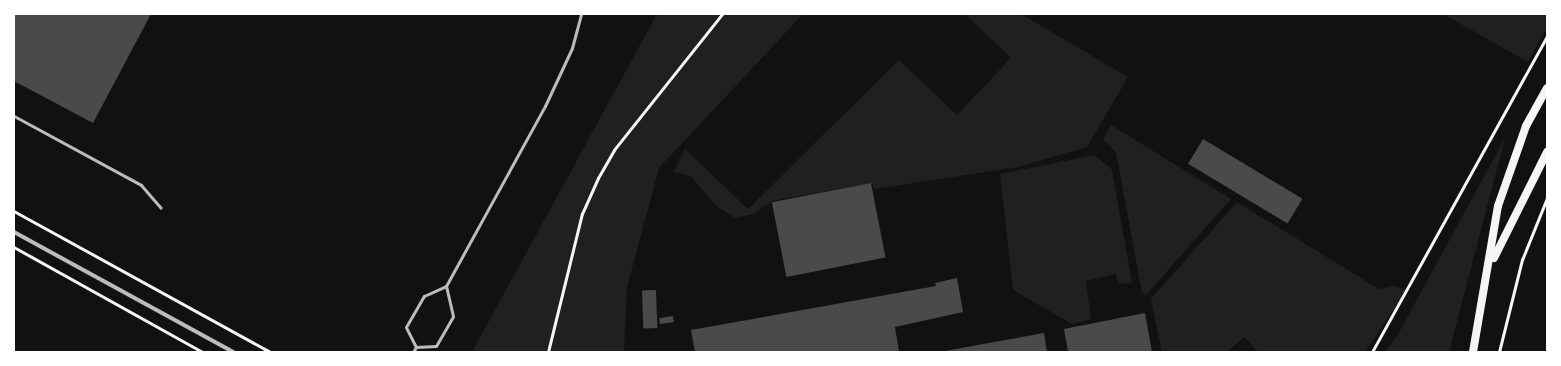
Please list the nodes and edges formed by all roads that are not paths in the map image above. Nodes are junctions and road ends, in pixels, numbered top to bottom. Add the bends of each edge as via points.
1 (581, 14) edge
2 (1547, 88) edge
3 (14, 116) edge
4 (1547, 152) edge
5 (161, 208) dead end
6 (14, 232) edge
7 (1490, 264) junction
8 (446, 286) junction
9 (416, 347) junction
10 (233, 352) edge
11 (413, 352) edge
12 (1473, 352) edge

1 - 8 lane via 572,48 545,106
2 - 7 main road via 1526,126 1498,206
3 - 5 lane via 141,185
4 - 7 main road
6 - 10 street
7 - 12 main road
8 - 9 lane via 424,296 406,328
8 - 9 lane via 452,316 436,346
9 - 11 lane

